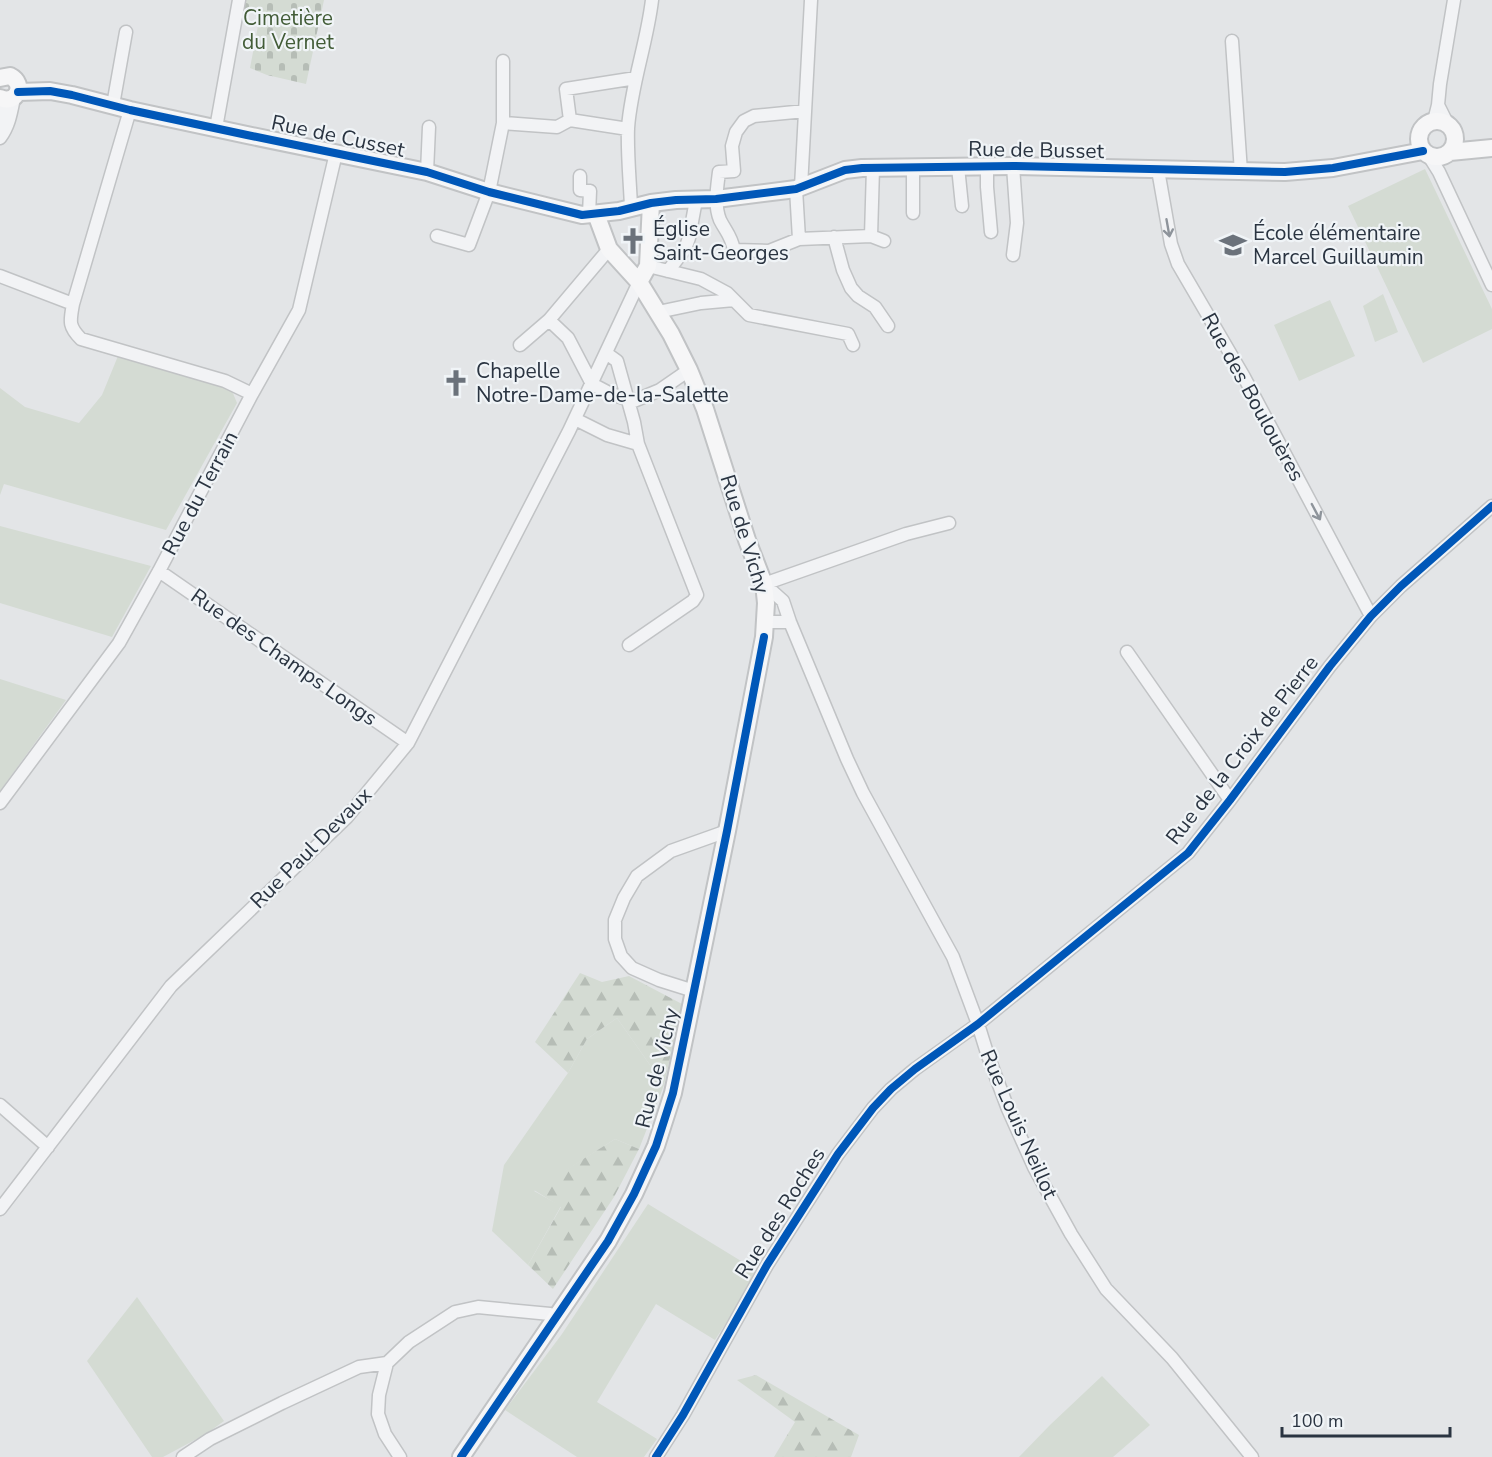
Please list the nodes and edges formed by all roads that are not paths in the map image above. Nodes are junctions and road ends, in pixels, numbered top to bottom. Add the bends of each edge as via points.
1 (239, 0) edge
2 (652, 0) edge
3 (811, 0) edge
4 (1454, 0) edge
5 (126, 32) dead end
6 (1233, 41) dead end
7 (503, 61) dead end
8 (636, 78) junction
9 (6, 89) edge
10 (112, 105) junction
11 (130, 110) junction
12 (805, 111) junction
13 (570, 120) junction
14 (1443, 121) junction
15 (502, 123) junction
16 (429, 127) dead end
17 (216, 128) junction
18 (628, 129) junction
19 (0, 130) edge
20 (0, 138) edge
21 (1492, 146) edge
22 (336, 153) junction
23 (1434, 154) junction
24 (987, 166) junction
25 (1013, 166) junction
26 (913, 167) junction
27 (958, 167) junction
28 (873, 168) junction
29 (1158, 170) junction
30 (427, 172) junction
31 (1241, 172) junction
32 (580, 176) dead end
33 (798, 188) junction
34 (489, 192) junction
35 (716, 199) junction
36 (696, 200) junction
37 (651, 203) junction
38 (962, 206) dead end
39 (631, 207) junction
40 (913, 213) dead end
41 (592, 214) junction
42 (991, 232) dead end
43 (436, 236) dead end
44 (871, 236) junction
45 (834, 237) junction
46 (799, 239) junction
47 (884, 241) dead end
48 (609, 249) junction
49 (1013, 255) dead end
50 (648, 266) junction
51 (668, 271) junction
52 (0, 276) edge
53 (639, 282) junction
54 (1492, 285) edge
55 (734, 300) junction
56 (73, 304) junction
57 (658, 312) junction
58 (549, 320) junction
59 (888, 326) dead end
60 (520, 345) dead end
61 (853, 345) dead end
62 (606, 353) junction
63 (689, 370) junction
64 (592, 384) junction
65 (252, 394) junction
66 (628, 401) junction
67 (574, 419) junction
68 (638, 444) junction
69 (1492, 506) edge
70 (949, 523) dead end
71 (159, 571) junction
72 (764, 584) junction
73 (1371, 616) junction
74 (765, 622) junction
75 (790, 622) junction
76 (628, 645) dead end
77 (1127, 652) dead end
78 (408, 743) junction
79 (1230, 800) junction
80 (0, 803) edge
81 (727, 831) junction
82 (694, 991) junction
83 (978, 1024) junction
84 (0, 1105) edge
85 (48, 1147) junction
86 (0, 1209) edge
87 (556, 1317) junction
88 (387, 1363) junction
89 (183, 1457) edge
90 (400, 1457) edge
91 (461, 1457) edge
92 (656, 1457) edge
93 (1252, 1457) edge

1 - 17 street
2 - 8 street
3 - 12 street
4 - 14 street via 1440,84
5 - 10 street
6 - 31 street
7 - 15 street
8 - 13 street via 566,89
8 - 18 street
9 - 10 street, Rue de Cusset via 50,91
9 - 19 street
9 - 20 street via 10,117
10 - 11 street, Rue de Cusset
11 - 17 street, Rue de Cusset
11 - 56 street
12 - 33 street
12 - 35 street via 754,116 744,121 732,146 734,171 719,172
13 - 15 street via 557,127
13 - 18 street
14 - 21 street, Rue de Busset
14 - 23 street via 1455,140 1454,146
14 - 23 street via 1422,129
15 - 34 street
16 - 30 street
17 - 22 street, Rue de Cusset
18 - 39 street
21 - 23 street, Rue de Busset
22 - 30 street, Rue de Cusset
22 - 65 street, Rue du Terrain via 299,310
23 - 31 street, Rue de Busset via 1333,168
23 - 54 street
24 - 25 street, Rue de Busset
24 - 27 street, Rue de Busset
24 - 42 street
25 - 29 street, Rue de Busset
25 - 49 street via 1017,224
26 - 27 street, Rue de Busset
26 - 28 street, Rue de Busset
26 - 40 street
27 - 38 street
28 - 33 street, Rue de Busset via 845,170
28 - 44 street
29 - 31 street, Rue de Busset
29 -> 73 street, Rue des Boulouères via 1178,264 1244,377
30 - 34 street, Rue de Cusset
32 - 41 street via 580,190 590,191
33 - 35 street, Rue de Busset
33 - 46 street
34 - 41 street, Rue de Cusset via 582,215
34 - 43 street via 469,245
35 - 36 street, Rue de Busset
35 - 46 street via 734,250 770,250
36 - 37 street, Rue de Busset
36 - 51 street via 685,249
37 - 39 street, Rue de Busset
37 - 50 street
39 - 41 street, Rue de Busset
41 - 48 street
44 - 45 street
44 - 47 street
45 - 46 street
45 - 59 street via 851,288 875,307
48 - 53 street, Rue de Vichy
48 - 58 street
50 - 51 street
50 - 53 street
51 - 55 street via 701,279
52 - 56 street
53 - 57 street, Rue de Vichy
53 - 62 street, Rue Paul Devaux
55 - 57 street
55 - 61 street via 748,315 848,334
56 - 65 street via 72,331 81,339 225,381
57 - 63 street, Rue de Vichy
58 - 60 street
58 - 64 street via 568,338
62 - 64 street, Rue Paul Devaux
62 - 66 street via 617,361
63 - 66 street via 660,390
63 - 72 street, Rue de Vichy
64 - 66 street
64 - 67 street, Rue Paul Devaux
65 - 71 street, Rue du Terrain
66 - 68 street
67 - 68 street
67 - 78 street, Rue Paul Devaux
68 - 76 street via 697,595
69 - 73 street, Rue de la Croix de Pierre
70 - 72 street via 906,534
71 - 78 street, Rue des Champs Longs
71 - 80 street, Rue du Terrain via 119,643
72 - 74 street, Rue de Vichy
72 - 75 street, Rue Louis Neillot via 783,601
73 - 79 street, Rue de la Croix de Pierre
74 - 75 street
74 - 81 street, Rue de Vichy
75 - 83 street, Rue Louis Neillot via 847,759 953,957
77 - 79 street
78 - 85 street, Rue Paul Devaux via 347,818 171,986
79 - 83 street, Rue de la Croix de Pierre via 1188,853
81 - 82 street, Rue de Vichy
81 - 82 street via 670,851 637,876 615,920 615,939 621,956 632,968
82 - 87 street, Rue de Vichy via 674,1093 656,1146 608,1241
83 - 92 street, Rue des Roches via 891,1089 838,1154 767,1265
83 - 93 street, Rue Louis Neillot via 1008,1109 1076,1244 1106,1289 1172,1358
84 - 85 street
85 - 86 street, Rue Paul Devaux
87 - 88 street via 478,1307 456,1312 409,1342
87 - 91 street, Rue de Vichy
88 - 89 street via 359,1367 210,1439
88 - 90 street via 378,1414

